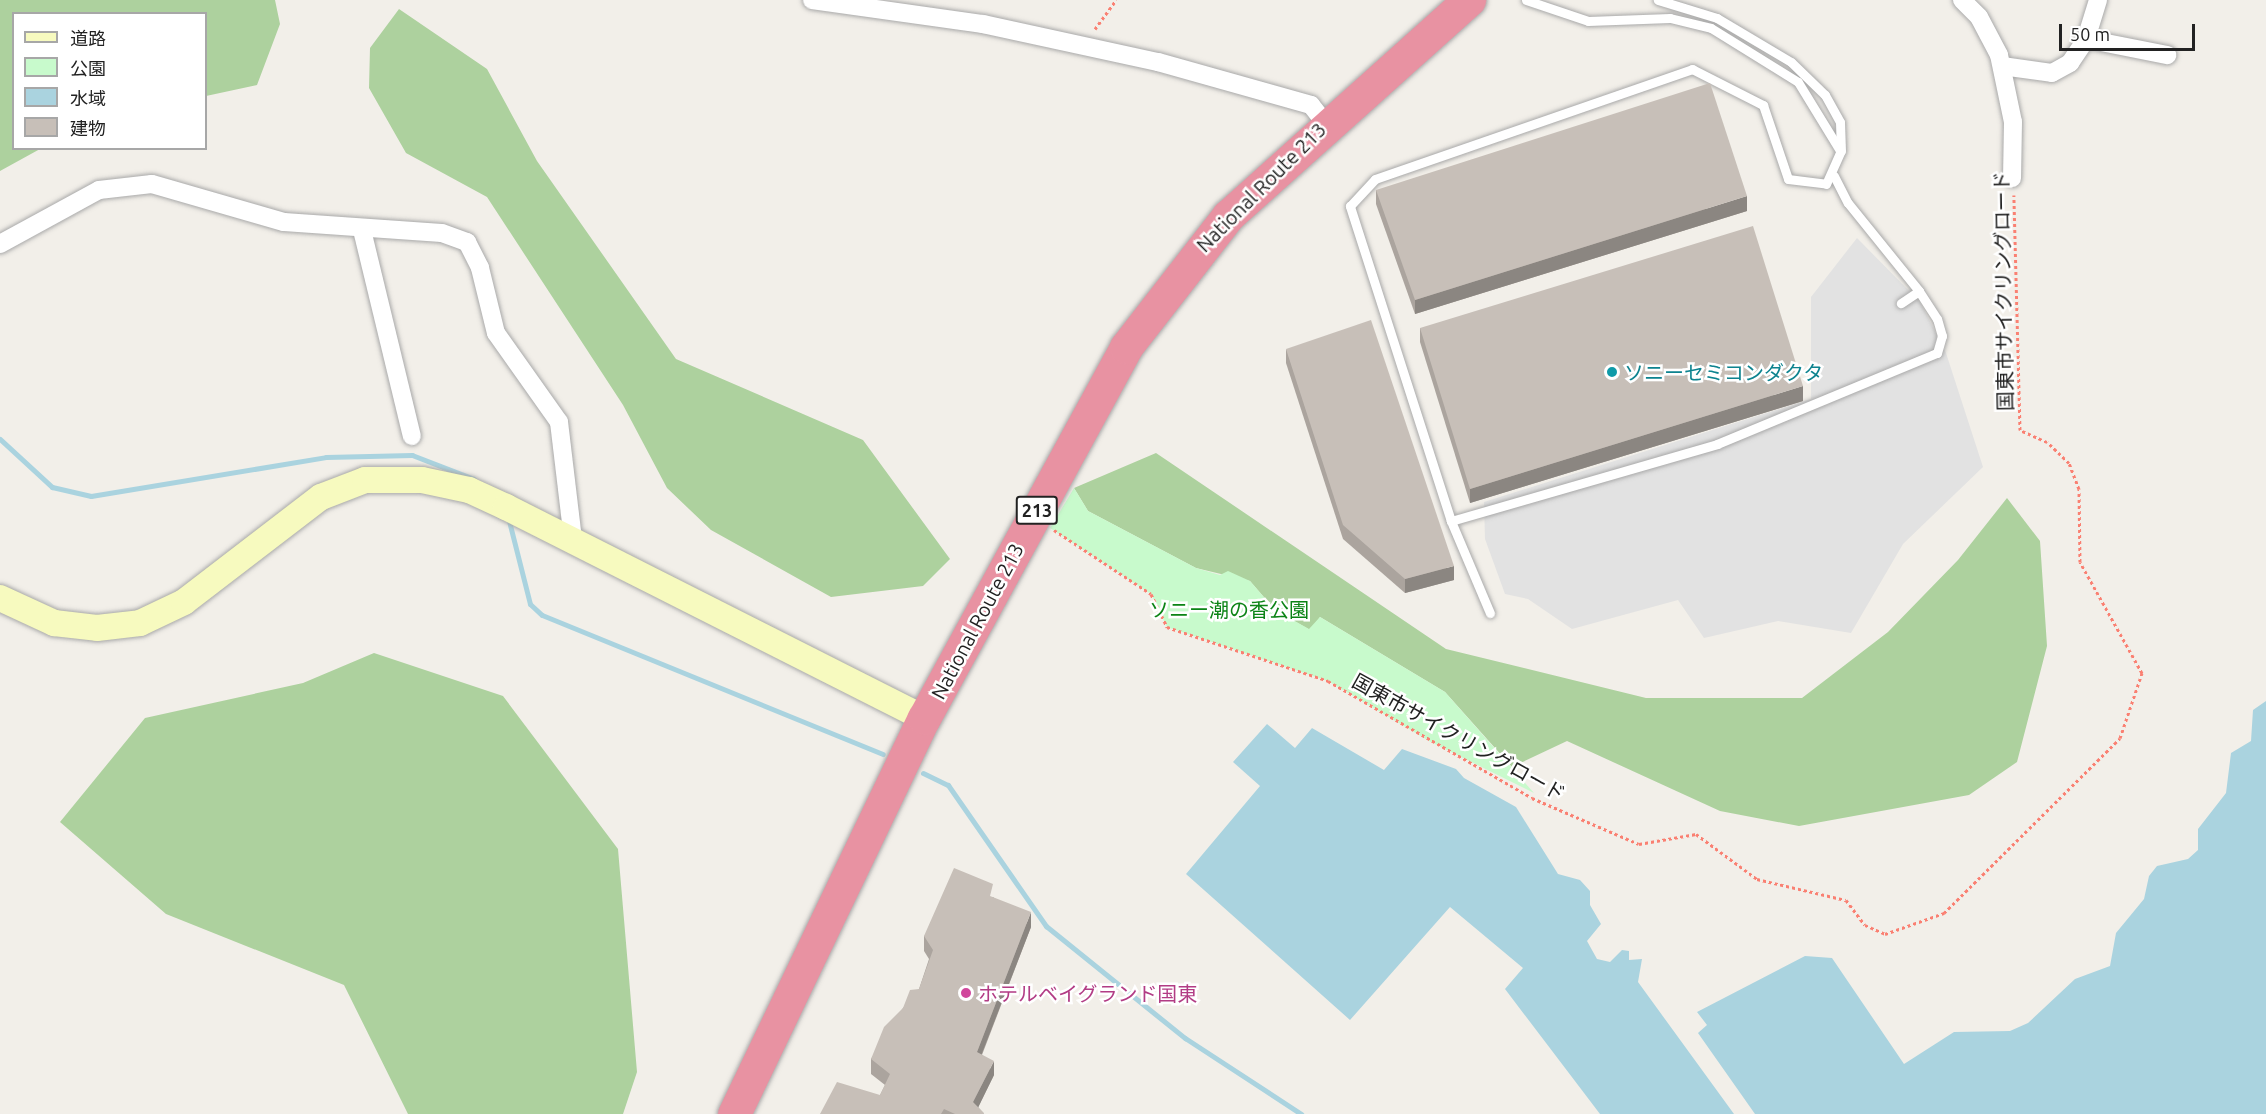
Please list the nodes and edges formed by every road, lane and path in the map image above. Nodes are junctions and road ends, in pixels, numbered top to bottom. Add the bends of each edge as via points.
1 (812, 0) edge
2 (1116, 0) edge
3 (1469, 0) edge
4 (1526, 0) edge
5 (1658, 0) edge
6 (1962, 0) edge
7 (2098, 0) edge
8 (2086, 39) junction
9 (1084, 46) junction
10 (2167, 54) dead end
11 (2002, 66) junction
12 (1325, 123) junction
13 (1841, 151) junction
14 (1834, 176) junction
15 (2013, 184) joint
16 (362, 230) junction
17 (0, 244) edge
18 (1919, 291) junction
19 (1901, 303) dead end
20 (412, 436) dead end
21 (1451, 521) junction
22 (1050, 528) dead end
23 (573, 540) junction
24 (0, 598) edge
25 (1490, 613) dead end
26 (924, 717) junction
27 (734, 1114) edge

1 - 9 street via 983,24
2 - 9 path
3 - 12 highway, National Route 213 / 213
4 - 13 lane via 1588,21 1670,18 1711,28 1798,82
5 - 13 lane via 1717,18 1791,62 1825,95 1840,122
6 - 11 street via 1979,17
7 - 8 street
8 - 10 street
8 - 11 street via 2077,56 2052,73
9 - 12 street via 1311,105
11 - 15 street via 2013,122
12 - 26 highway, National Route 213 / 213 via 1228,216 1126,347
13 - 14 lane
14 - 18 lane via 1848,203
14 - 21 lane via 1815,186 1788,179 1763,105 1692,69 1375,179 1350,206
15 - 22 path, 国東市サイクリングロード via 2020,430 2047,442 2069,463 2079,489 2080,562 2142,673 2120,738 1944,913 1886,934 1865,925 1846,900 1757,879 1696,834 1639,844 1532,798 1328,681 1167,627 1150,594
16 - 17 street via 284,222 173,188 112,185
16 - 20 street
16 - 23 street via 456,236 475,253 496,333 559,422
18 - 19 lane
18 - 21 lane via 1939,328 1937,353 1718,444
21 - 25 lane
23 - 24 street via 469,490 422,480 365,480 321,497 184,602 140,623 97,628 54,622
23 - 26 street
26 - 27 highway, National Route 213 / 213

